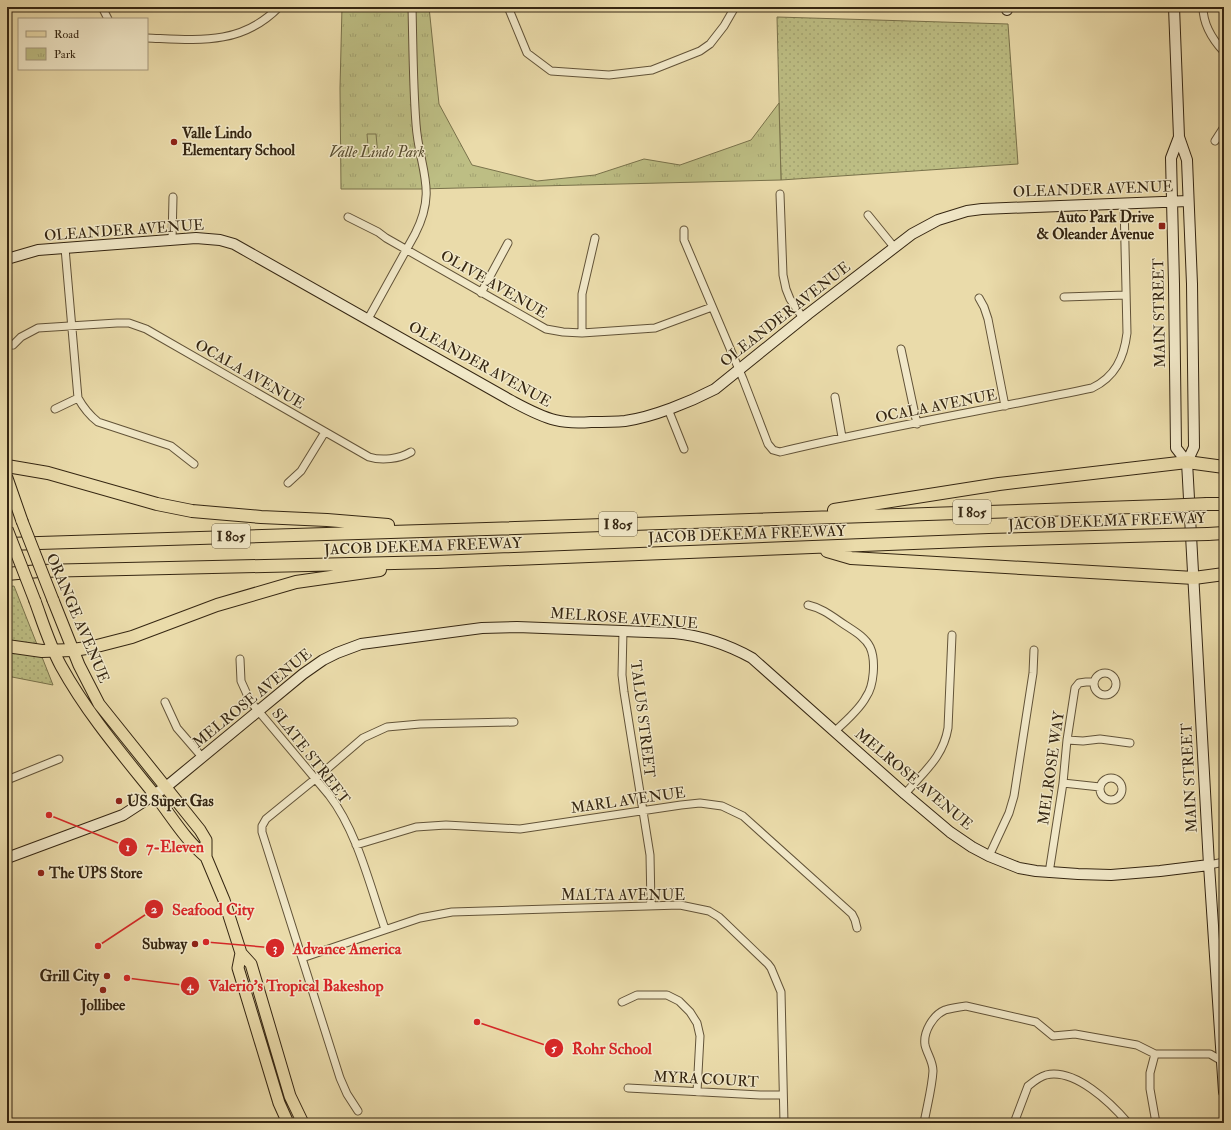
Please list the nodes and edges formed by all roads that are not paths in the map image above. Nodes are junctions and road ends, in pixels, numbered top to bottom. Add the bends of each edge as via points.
1 (102, 7) edge
2 (279, 7) edge
3 (412, 7) edge
4 (508, 7) edge
5 (735, 7) edge
6 (1174, 7) edge
7 (1203, 7) edge
8 (108, 18) edge
9 (148, 38) edge
10 (1224, 52) edge
11 (1224, 127) edge
12 (1179, 137) junction
13 (1215, 142) dead end
14 (780, 194) dead end
15 (172, 196) dead end
16 (1172, 201) junction
17 (1188, 201) junction
18 (1124, 203) junction
19 (868, 215) dead end
20 (348, 217) dead end
21 (684, 230) dead end
22 (595, 238) dead end
23 (172, 240) junction
24 (508, 243) dead end
25 (894, 247) junction
26 (65, 248) junction
27 (407, 250) junction
28 (7, 259) edge
29 (1174, 284) junction
30 (1192, 284) junction
31 (481, 292) junction
32 (1126, 295) junction
33 (1064, 297) dead end
34 (979, 298) dead end
35 (712, 307) junction
36 (803, 318) junction
37 (368, 319) junction
38 (72, 326) junction
39 (582, 333) junction
40 (13, 345) dead end
41 (901, 349) dead end
42 (739, 369) junction
43 (835, 397) dead end
44 (78, 398) junction
45 (1005, 406) junction
46 (55, 409) dead end
47 (668, 409) junction
48 (917, 424) junction
49 (325, 432) junction
50 (842, 437) junction
51 (684, 449) dead end
52 (411, 452) dead end
53 (1186, 462) junction
54 (194, 464) dead end
55 (7, 466) edge
56 (1224, 467) edge
57 (7, 478) edge
58 (288, 483) dead end
59 (1224, 504) edge
60 (782, 518) junction
61 (7, 528) edge
62 (455, 530) junction
63 (1224, 533) edge
64 (7, 544) edge
65 (817, 548) junction
66 (437, 562) junction
67 (7, 574) edge
68 (1224, 574) edge
69 (1194, 578) junction
70 (808, 605) dead end
71 (623, 630) junction
72 (952, 635) dead end
73 (7, 646) edge
74 (73, 650) junction
75 (1034, 650) dead end
76 (55, 651) junction
77 (240, 659) dead end
78 (1094, 682) dead end
79 (165, 702) dead end
80 (259, 711) junction
81 (514, 722) dead end
82 (836, 731) junction
83 (1067, 740) junction
84 (1130, 743) dead end
85 (202, 757) junction
86 (59, 759) dead end
87 (315, 779) junction
88 (7, 780) edge
89 (1063, 783) junction
90 (166, 787) junction
91 (1100, 787) dead end
92 (154, 794) junction
93 (905, 794) junction
94 (643, 811) junction
95 (356, 845) junction
96 (989, 856) junction
97 (206, 857) junction
98 (7, 858) edge
99 (1224, 862) edge
100 (1209, 865) junction
101 (1049, 873) junction
102 (651, 905) junction
103 (857, 928) dead end
104 (385, 930) junction
105 (241, 953) junction
106 (302, 958) junction
107 (622, 1002) dead end
108 (273, 1038) junction
109 (261, 1043) junction
110 (1155, 1054) junction
111 (1222, 1061) junction
112 (628, 1088) dead end
113 (697, 1092) junction
114 (1224, 1092) edge
115 (783, 1095) junction
116 (358, 1111) dead end
117 (288, 1123) edge
118 (303, 1123) edge
119 (784, 1123) edge
120 (924, 1123) edge
121 (1014, 1123) edge
122 (1128, 1123) edge
123 (1156, 1123) edge

1 - 8 street
2 - 9 street via 256,26 218,39
3 - 27 street via 416,124 427,191 421,222
4 - 5 street via 527,54 550,71 609,75 652,70 700,51 710,44
6 - 12 street, MAIN STREET
7 - 10 street via 1206,26
11 - 13 street
12 - 16 street, MAIN STREET via 1171,158
12 - 17 street, MAIN STREET via 1187,160
14 - 36 street via 783,275 790,299
15 - 23 street
16 - 17 street, OLEANDER AVENUE
16 - 18 street, OLEANDER AVENUE
16 - 29 street, MAIN STREET
17 - 30 street, MAIN STREET
18 - 25 street, OLEANDER AVENUE via 967,211 926,226
18 - 32 street
19 - 25 street
20 - 27 street, OLIVE AVENUE
21 - 35 street via 684,240
22 - 39 street via 582,294
23 - 26 street, OLEANDER AVENUE
23 - 37 street, OLEANDER AVENUE via 196,238 234,244
24 - 31 street
25 - 36 street, OLEANDER AVENUE
26 - 28 street, OLEANDER AVENUE via 38,250
26 - 38 street
27 - 31 street, OLIVE AVENUE
27 - 37 street
29 - 30 street
29 - 53 street, MAIN STREET via 1176,448
30 - 53 street, MAIN STREET via 1194,447
31 - 39 street, OLIVE AVENUE via 546,329
32 - 33 street
32 - 45 street, OCALA AVENUE via 1126,344 1110,376 1092,388
34 - 45 street via 988,320
35 - 39 street, OLIVE AVENUE via 655,328
35 - 42 street
36 - 42 street, OLEANDER AVENUE
37 - 47 street, OLEANDER AVENUE via 510,400 556,421 626,421
38 - 40 street, OCALA AVENUE via 38,328 21,337
38 - 44 street
38 - 49 street, OCALA AVENUE via 129,323 146,329
41 - 48 street
42 - 47 street, OLEANDER AVENUE via 715,389
42 - 50 street, OCALA AVENUE via 768,444 773,450 780,452
43 - 50 street
44 - 46 street
44 - 54 street via 84,409 98,422 171,446
45 - 48 street, OCALA AVENUE
47 - 51 street
48 - 50 street, OCALA AVENUE
49 - 52 street, OCALA AVENUE via 374,459 401,458
49 - 58 street via 301,471
53 - 56 highway
53 - 60 highway via 999,484
53 - 69 street, MAIN STREET
55 - 62 highway via 48,473 157,504 192,511
57 - 74 main road, ORANGE AVENUE, bridge
59 - 60 highway, JACOB DEKEMA FREEWAY / I 805, bridge
60 - 62 highway, JACOB DEKEMA FREEWAY / I 805
61 - 76 main road, ORANGE AVENUE, bridge
62 - 64 highway, JACOB DEKEMA FREEWAY / I 805
63 - 65 highway, JACOB DEKEMA FREEWAY / I 805, bridge
65 - 66 highway, JACOB DEKEMA FREEWAY / I 805
65 - 69 highway via 852,558
66 - 67 highway, JACOB DEKEMA FREEWAY / I 805 via 39,571
66 - 74 highway via 296,582 217,605 132,637
68 - 69 highway
69 - 100 street, MAIN STREET
70 - 82 street via 816,607 861,635 870,648 872,684 866,698
71 - 80 street, MELROSE AVENUE via 495,627 361,644 323,660
71 - 82 street, MELROSE AVENUE via 692,635 734,648 752,658
71 - 94 street, TALUS STREET via 622,675
72 - 93 street via 946,739 936,760
73 - 76 highway
74 - 76 highway
74 - 90 main road, ORANGE AVENUE via 78,665 100,704
75 - 96 street via 1033,673 1014,796
76 - 92 main road, ORANGE AVENUE via 76,691 101,728
77 - 80 street, SLATE STREET via 241,681 250,701
78 - 83 street, MELROSE WAY via 1079,683 1075,688
79 - 85 street via 177,728
80 - 85 street, MELROSE AVENUE
80 - 87 street, SLATE STREET
81 - 87 street via 387,727 363,738
82 - 93 street, MELROSE AVENUE
83 - 84 street via 1100,739
83 - 89 street, MELROSE WAY
85 - 90 street, MELROSE AVENUE
86 - 88 street
87 - 95 street, SLATE STREET via 340,812
87 - 106 street via 266,818 262,826
89 - 91 street
89 - 101 street, MELROSE WAY
90 - 92 street, MELROSE AVENUE
90 - 97 main road, ORANGE AVENUE via 206,840
92 - 97 main road, ORANGE AVENUE via 193,846
92 - 98 street, MELROSE AVENUE via 123,815
93 - 96 street, MELROSE AVENUE via 956,836
94 - 95 street, MARL AVENUE via 520,829 446,825 416,827
94 - 102 street, TALUS STREET via 650,855
94 - 103 street, MARL AVENUE via 700,803 722,806 743,816 852,914
95 - 104 street, SLATE STREET
96 - 101 street, MELROSE AVENUE via 1019,868
97 - 105 main road, ORANGE AVENUE via 222,894
99 - 100 street, MELROSE AVENUE
100 - 101 street, MELROSE AVENUE via 1111,875
100 - 111 street, MAIN STREET
102 - 104 street, MALTA AVENUE via 452,912 420,918
102 - 115 street, MALTA AVENUE via 680,905 709,911 719,917 771,968 781,992
104 - 106 street, MALTA AVENUE
105 - 108 main road, ORANGE AVENUE via 251,964
105 - 109 main road, ORANGE AVENUE via 238,968
106 - 116 street via 340,1078
107 - 113 street via 637,995 667,995 679,1001 690,1012 697,1023 700,1036
108 - 109 main road
108 - 118 main road, ORANGE AVENUE via 290,1096
109 - 117 main road, ORANGE AVENUE via 279,1103
110 - 111 street via 1210,1054
110 - 120 street via 1137,1045 1083,1035 1053,1036 1036,1022 978,1009 962,1006 944,1010 926,1030 925,1044 933,1070
110 - 123 street via 1150,1073 1150,1089
111 - 114 street, MAIN STREET
112 - 113 street, MYRA COURT
113 - 115 street, MYRA COURT
115 - 119 street, MALTA AVENUE
121 - 122 street via 1028,1086 1046,1075 1055,1074 1078,1080 1112,1105

